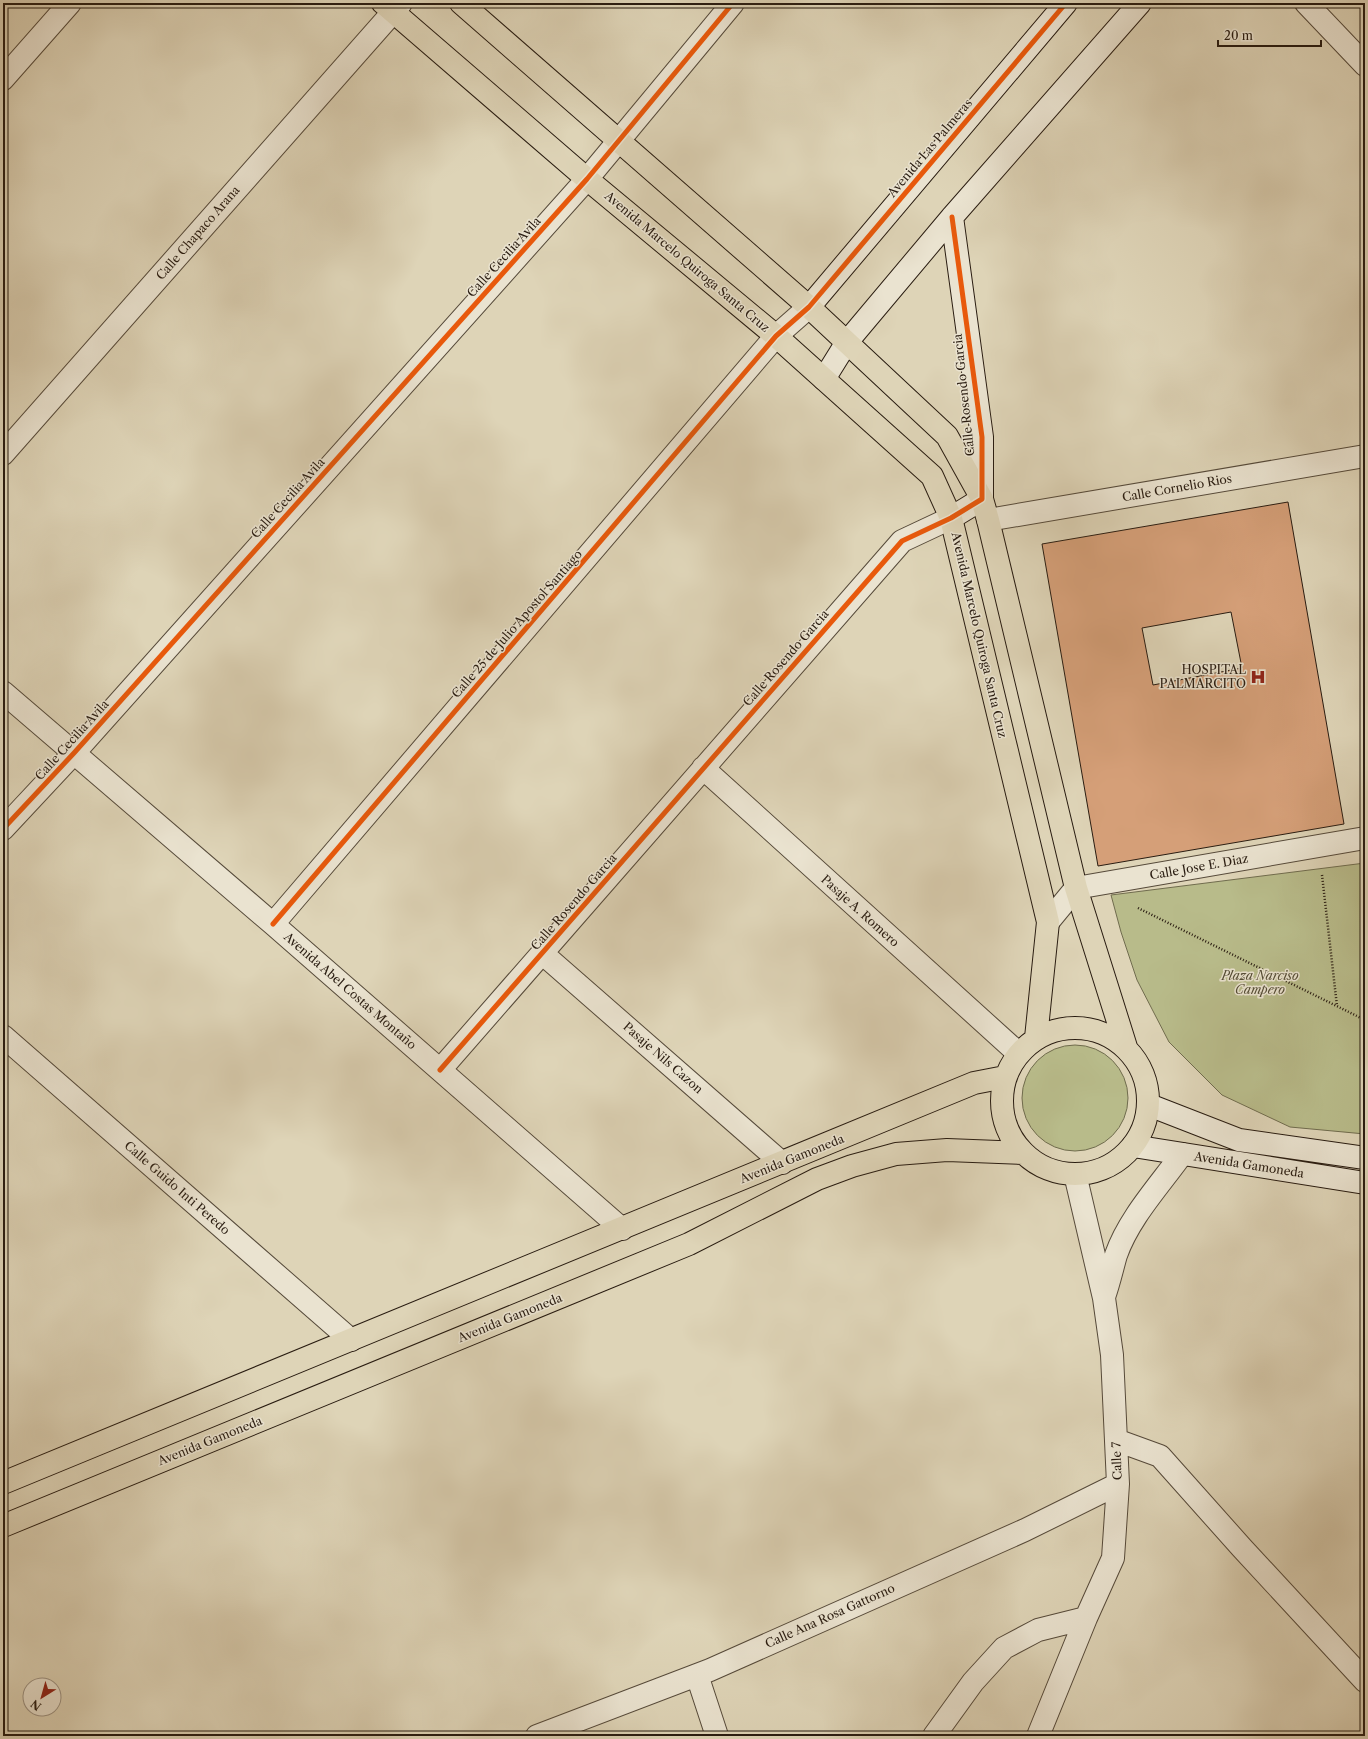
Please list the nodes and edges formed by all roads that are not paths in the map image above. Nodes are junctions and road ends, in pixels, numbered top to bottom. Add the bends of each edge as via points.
1 (70, 3) edge
2 (461, 3) edge
3 (733, 3) edge
4 (1066, 3) edge
5 (1140, 3) edge
6 (1306, 3) edge
7 (393, 6) edge
8 (1365, 65) edge
9 (3, 79) edge
10 (619, 140) junction
11 (587, 179) junction
12 (952, 217) junction
13 (809, 307) junction
14 (776, 336) junction
15 (848, 342) junction
16 (824, 379) junction
17 (3, 454) edge
18 (1365, 456) edge
19 (985, 509) junction
20 (951, 518) junction
21 (3, 692) edge
22 (74, 753) junction
23 (702, 768) junction
24 (3, 829) edge
25 (1365, 838) edge
26 (1076, 888) junction
27 (1048, 922) junction
28 (273, 924) junction
29 (543, 954) junction
30 (3, 1036) edge
31 (1036, 1038) junction
32 (1126, 1047) junction
33 (1018, 1053) junction
34 (440, 1070) junction
35 (1005, 1077) junction
36 (1149, 1105) junction
37 (1133, 1146) junction
38 (1023, 1153) junction
39 (1182, 1154) junction
40 (1365, 1158) edge
41 (782, 1163) junction
42 (1075, 1174) junction
43 (1365, 1183) edge
44 (622, 1229) junction
45 (1104, 1298) junction
46 (351, 1340) junction
47 (1116, 1440) junction
48 (3, 1483) edge
49 (1118, 1484) junction
50 (3, 1526) edge
51 (1086, 1618) junction
52 (696, 1675) junction
53 (1365, 1681) edge
54 (537, 1736) edge
55 (717, 1736) edge
56 (934, 1736) edge
57 (1038, 1736) edge

1 - 9 street
2 - 10 main road
3 - 10 street, Calle Cecilia Avila
4 - 13 street, Avenida Las Palmeras
5 - 12 street
6 - 8 street
7 - 11 main road, Avenida Marcelo Quiroga Santa Cruz
7 - 17 street, Calle Chapaco Arana
10 - 11 street, Calle Cecilia Avila
10 - 13 main road
11 - 14 main road, Avenida Marcelo Quiroga Santa Cruz
11 - 22 street, Calle Cecilia Avila
12 - 15 street
12 - 19 street, Calle Rosendo Garcia via 982,438
13 - 14 street, Avenida Las Palmeras
13 - 15 main road
14 - 16 main road, Avenida Marcelo Quiroga Santa Cruz
14 - 28 street, Calle 25 de Julio Apostol Santiago
15 - 16 street
15 - 19 main road via 947,436
16 - 20 main road, Avenida Marcelo Quiroga Santa Cruz via 932,476
18 - 19 street, Calle Cornelio Rios
19 - 20 street, Calle Rosendo Garcia
19 - 26 main road
20 - 23 street, Calle Rosendo Garcia via 902,541
20 - 27 main road, Avenida Marcelo Quiroga Santa Cruz
21 - 22 street, Avenida Abel Costas Montaño
22 - 24 street, Calle Cecilia Avila
22 - 28 street, Avenida Abel Costas Montaño
23 - 29 street, Calle Rosendo Garcia
23 - 33 street, Pasaje A. Romero
25 - 26 street, Calle Jose E. Diaz
26 - 27 street
26 - 32 main road
27 - 31 main road, Avenida Marcelo Quiroga Santa Cruz
28 - 34 street, Avenida Abel Costas Montaño
29 - 34 street, Calle Rosendo Garcia
29 - 41 street, Pasaje Nils Cazon
30 - 46 street, Calle Guido Inti Peredo
31 - 32 main road via 1059,1029 1082,1027 1106,1033
31 - 33 main road
32 - 36 main road via 1139,1064 1147,1084
33 - 35 main road
34 - 44 street, Avenida Abel Costas Montaño
35 - 38 main road via 1001,1097 1003,1118
35 - 41 main road, Avenida Gamoneda via 974,1083
36 - 37 main road via 1145,1127
36 - 40 street, Avenida Gamoneda via 1239,1140
37 - 39 street, Avenida Gamoneda
37 - 42 main road via 1117,1162 1097,1171
38 - 42 main road via 1038,1164 1056,1172
38 - 50 main road, Avenida Gamoneda via 947,1150 896,1154 838,1171 817,1179 689,1244
39 - 43 street, Avenida Gamoneda
39 - 45 street via 1124,1237
41 - 44 main road, Avenida Gamoneda
42 - 45 street, Calle 7
44 - 46 main road, Avenida Gamoneda
45 - 47 street, Calle 7 via 1112,1355
46 - 48 main road, Avenida Gamoneda
47 - 49 street, Calle 7
47 - 53 street via 1160,1456
49 - 51 street, Calle 7 via 1113,1558
49 - 52 street, Calle Ana Rosa Gattorno via 1025,1530
51 - 56 street via 1038,1630 1004,1648 973,1682
51 - 57 street, Calle 7
52 - 54 street, Calle Ana Rosa Gattorno
52 - 55 street

